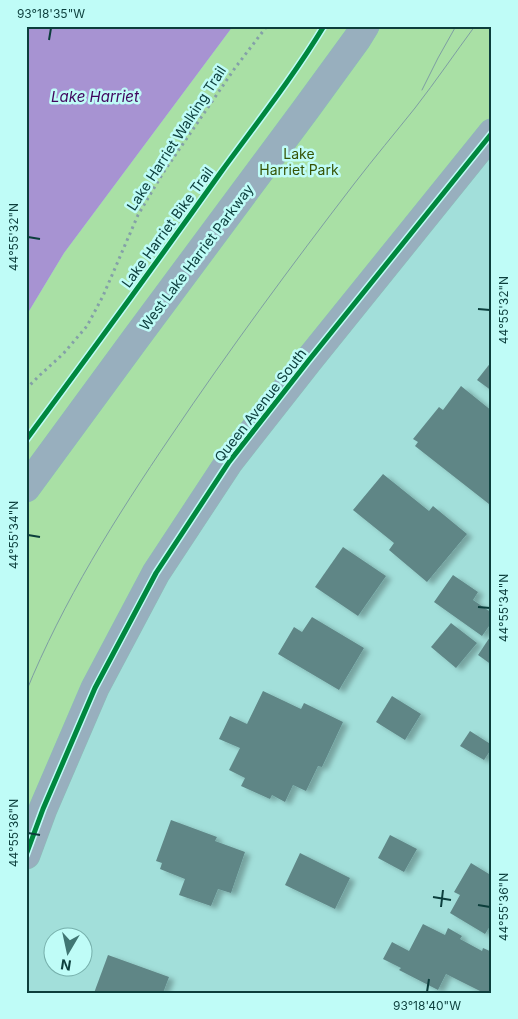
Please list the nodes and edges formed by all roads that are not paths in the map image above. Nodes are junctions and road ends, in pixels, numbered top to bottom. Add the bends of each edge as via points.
1 (365, 26) edge
2 (492, 133) edge
3 (26, 488) edge
4 (26, 855) edge

1 - 3 street, West Lake Harriet Parkway
2 - 4 street, Queen Avenue South via 229,462 156,573 95,688

